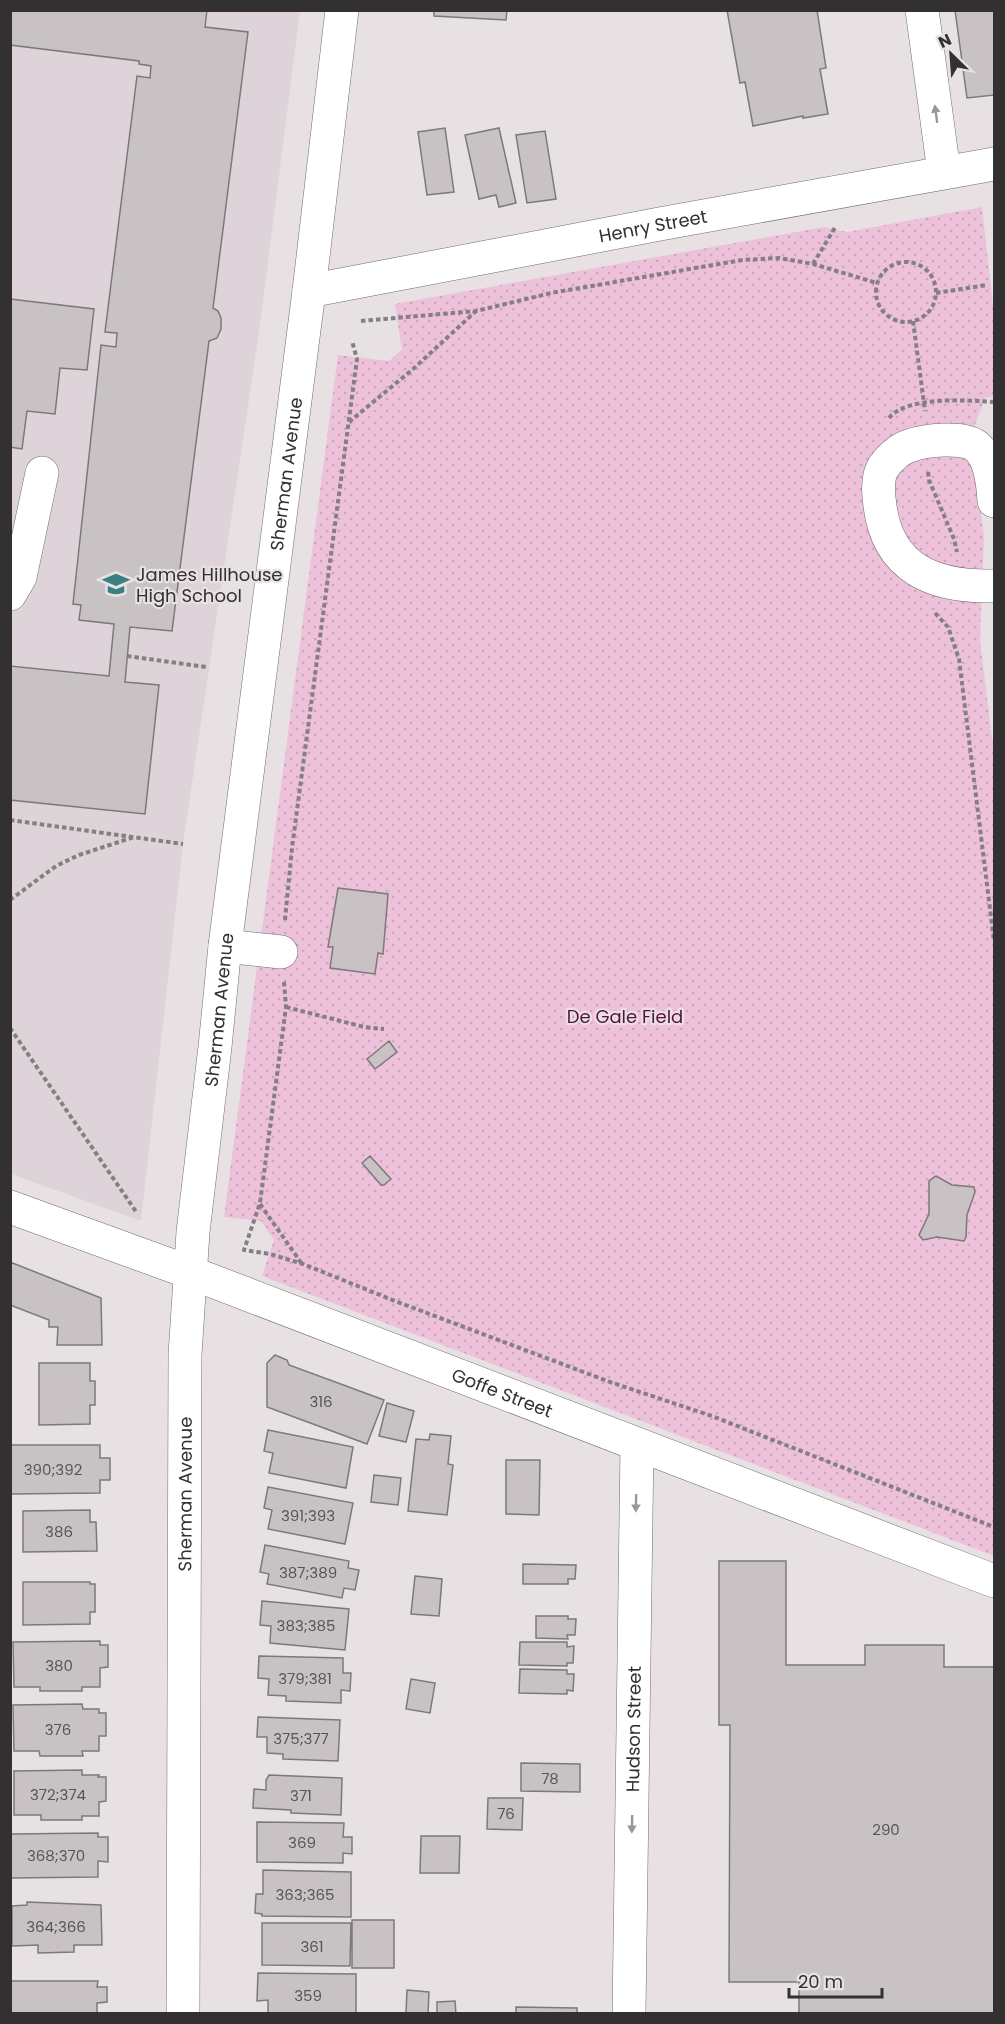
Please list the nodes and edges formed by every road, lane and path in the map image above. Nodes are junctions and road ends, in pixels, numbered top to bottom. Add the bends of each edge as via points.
1 (342, 10) edge
2 (922, 10) edge
3 (994, 168) edge
4 (944, 172) junction
5 (836, 226) dead end
6 (813, 264) junction
7 (877, 283) junction
8 (987, 285) dead end
9 (309, 291) junction
10 (936, 293) junction
11 (476, 311) junction
12 (361, 321) dead end
13 (352, 341) dead end
14 (348, 423) junction
15 (42, 473) dead end
16 (994, 501) edge
17 (994, 587) edge
18 (10, 594) edge
19 (932, 610) dead end
20 (127, 656) dead end
21 (206, 667) dead end
22 (10, 820) edge
23 (134, 837) junction
24 (183, 844) dead end
25 (10, 900) edge
26 (994, 940) edge
27 (225, 946) junction
28 (281, 952) junction
29 (286, 1007) junction
30 (10, 1028) edge
31 (384, 1029) dead end
32 (260, 1203) junction
33 (10, 1207) edge
34 (137, 1214) dead end
35 (303, 1264) junction
36 (189, 1272) junction
37 (637, 1445) junction
38 (994, 1527) edge
39 (994, 1581) edge
40 (183, 2013) edge
41 (629, 2013) edge

1 - 9 main road, Sherman Avenue
4 -> 2 main road
3 - 4 main road, Henry Street
4 - 9 main road, Henry Street
5 - 6 path
6 - 7 path
6 - 11 path via 779,258 742,260 551,293
7 - 10 path via 893,264 911,262 927,271
7 - 10 path via 880,307 900,321 922,317 929,311
8 - 10 path
9 - 27 main road, Sherman Avenue
11 - 12 path
11 - 14 path
13 - 14 path via 357,358
14 - 28 path
15 - 18 main road via 20,578
16 - 17 main road via 990,470 983,454 963,440 909,446 883,468 879,484 882,523 899,556 933,578 957,585
19 - 26 path via 948,627 959,660
20 - 21 path
22 - 23 path
23 - 24 path
23 - 25 path via 56,866
27 - 28 main road
27 - 36 main road, Sherman Avenue
28 - 29 path
29 - 31 path
29 - 32 path
30 - 34 path
32 - 35 path
32 - 35 path via 244,1250
33 - 36 main road, Goffe Street
35 - 38 path via 610,1382 712,1416
36 - 37 main road, Goffe Street
36 - 40 main road, Sherman Avenue via 185,1355
37 - 39 main road, Goffe Street
37 -> 41 main road, Hudson Street

